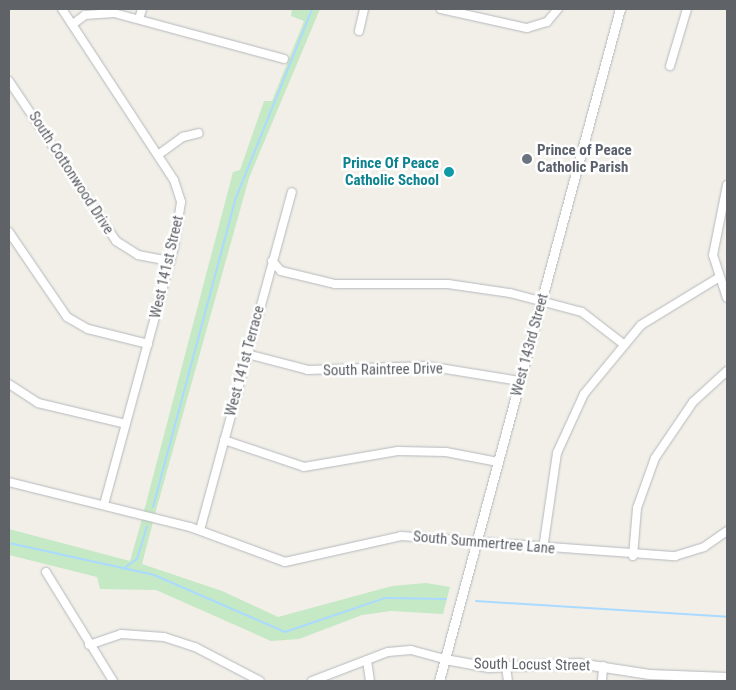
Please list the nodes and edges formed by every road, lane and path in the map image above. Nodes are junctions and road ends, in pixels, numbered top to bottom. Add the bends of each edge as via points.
1 (62, 9) edge
2 (142, 9) edge
3 (364, 9) edge
4 (441, 9) edge
5 (558, 9) edge
6 (620, 9) edge
7 (687, 9) edge
8 (139, 19) junction
9 (73, 24) junction
10 (358, 31) dead end
11 (284, 58) dead end
12 (670, 66) dead end
13 (9, 81) edge
14 (200, 132) dead end
15 (158, 155) junction
16 (727, 185) edge
17 (292, 192) dead end
18 (9, 232) edge
19 (170, 261) junction
20 (272, 261) junction
21 (718, 278) junction
22 (727, 298) edge
23 (542, 301) junction
24 (622, 343) junction
25 (148, 344) junction
26 (247, 354) junction
27 (727, 371) edge
28 (520, 381) junction
29 (9, 384) edge
30 (126, 424) junction
31 (224, 440) junction
32 (498, 462) junction
33 (9, 482) edge
34 (104, 505) junction
35 (200, 530) junction
36 (727, 533) edge
37 (476, 544) junction
38 (543, 549) junction
39 (633, 556) junction
40 (46, 572) dead end
41 (89, 645) junction
42 (445, 659) junction
43 (367, 660) junction
44 (603, 666) junction
45 (506, 667) junction
46 (727, 677) edge
47 (690, 679) edge
48 (113, 681) edge
49 (260, 681) edge
50 (312, 681) edge
51 (370, 681) edge
52 (439, 681) edge
53 (508, 681) edge
54 (602, 681) edge

1 - 9 street, West 141st Street
2 - 8 street
3 - 10 street
4 - 5 street via 527,28 547,22
6 - 23 street, West 143rd Street
7 - 12 street
8 - 9 street via 100,12 85,15
8 - 11 street
9 - 15 street, West 141st Street
13 - 19 street, South Cottonwood Drive via 111,236 130,252
14 - 15 street via 182,137
15 - 19 street, West 141st Street via 174,180 181,202
16 - 21 street via 713,243
17 - 20 street, West 141st Terrace
18 - 25 street via 67,317 88,329
19 - 25 street, West 141st Street
20 - 23 street via 281,271 335,284 448,284
20 - 26 street, West 141st Terrace
21 - 22 street
21 - 24 street via 660,310
23 - 24 street via 592,317
23 - 28 street, West 143rd Street
24 - 38 street via 584,394 564,432 551,477
25 - 30 street, West 141st Street
26 - 28 street, South Raintree Drive via 308,370 427,366
26 - 31 street, West 141st Terrace
27 - 39 street via 693,402 656,458 637,508
28 - 32 street, West 143rd Street
29 - 30 street via 38,403
30 - 34 street, West 141st Street
31 - 32 street via 304,467 398,451 446,452
31 - 35 street, West 141st Terrace
32 - 37 street, West 143rd Street
33 - 34 street, South Summertree Lane
34 - 35 street, South Summertree Lane
35 - 37 street, South Summertree Lane via 285,562 386,537 420,536
36 - 39 street, South Summertree Lane via 689,553
37 - 38 street, South Summertree Lane
37 - 42 street, West 143rd Street
38 - 39 street, South Summertree Lane
40 - 41 street
41 - 48 street
41 - 49 street via 121,634 164,637 195,647
42 - 43 street, South Locust Street via 401,650
42 - 45 street, South Locust Street
42 - 52 street, West 143rd Street
43 - 50 street, South Locust Street
43 - 51 street
44 - 45 street, South Locust Street via 560,662
44 - 47 street, South Locust Street
44 - 54 street
45 - 53 street
46 - 47 street, South Locust Street

